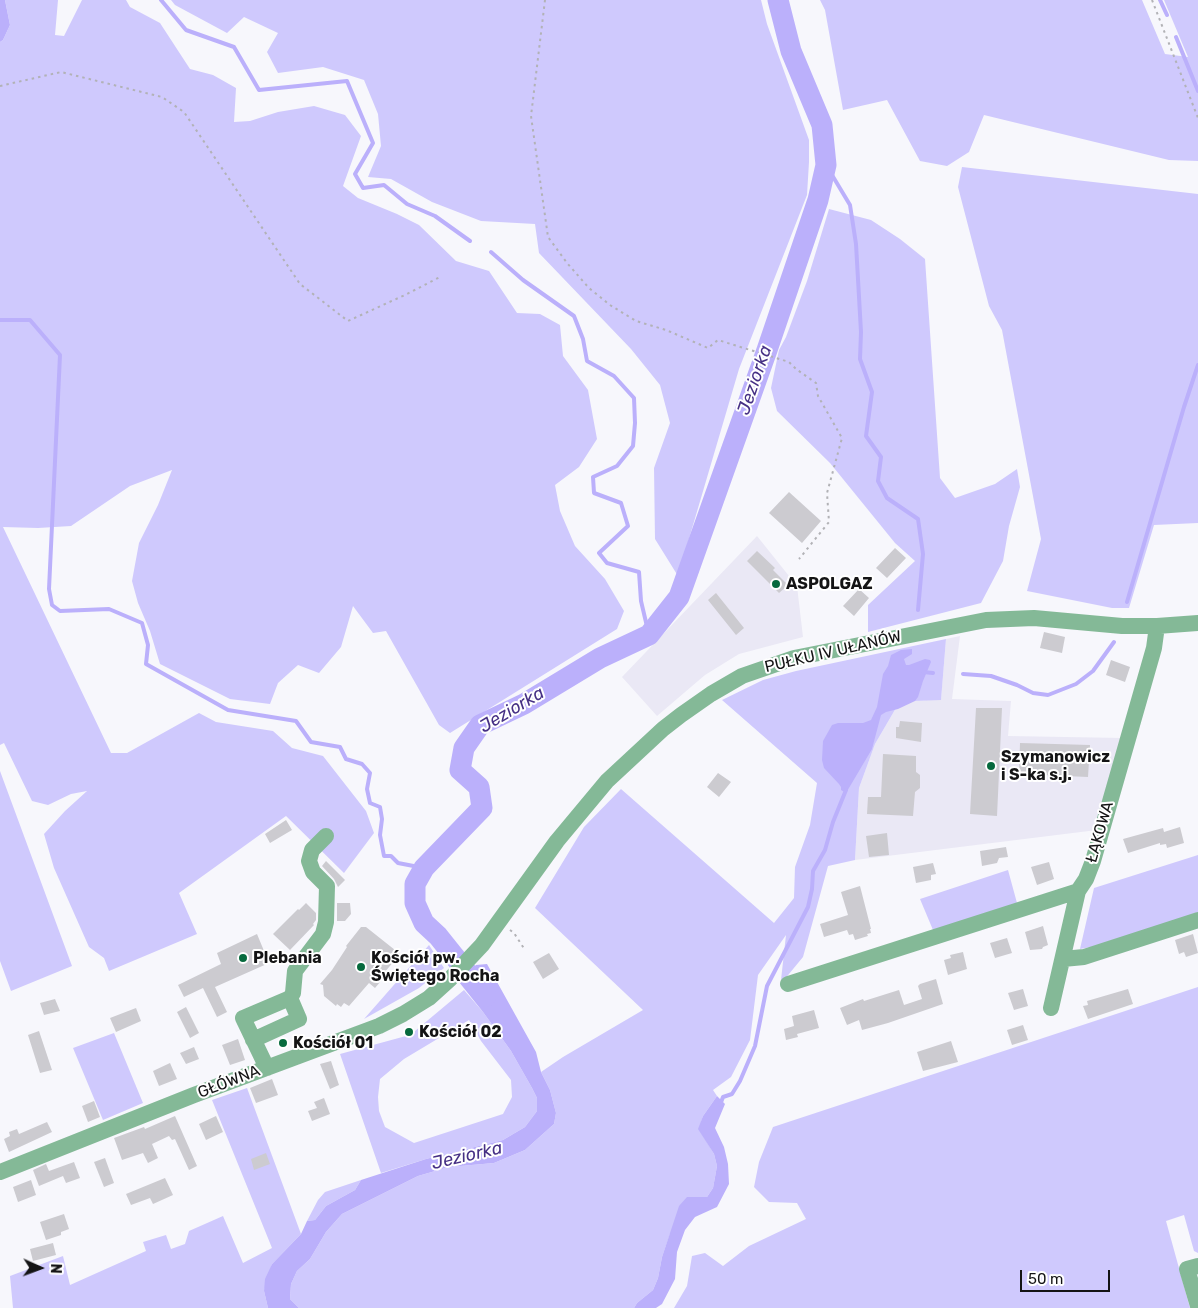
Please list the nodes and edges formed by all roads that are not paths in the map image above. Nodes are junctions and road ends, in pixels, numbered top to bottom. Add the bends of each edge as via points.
1 (1198, 623) edge
2 (1157, 626) junction
3 (326, 836) dead end
4 (1078, 891) junction
5 (1198, 920) edge
6 (1062, 959) junction
7 (450, 978) joint
8 (788, 984) dead end
9 (290, 998) junction
10 (1051, 1008) dead end
11 (254, 1040) junction
12 (267, 1068) junction
13 (0, 1171) edge
14 (1198, 1266) edge
15 (1198, 1306) edge

1 - 2 street, PUŁKU IV UŁANÓW
2 - 4 street, ŁĄKOWA via 1154,648 1092,861
2 - 7 street, PUŁKU IV UŁANÓW via 1034,618 986,620 794,658 742,676 680,715 608,781 557,841 482,945
3 - 9 street via 312,850 309,861 313,872 326,886 326,922 323,934 295,971
4 - 6 street, ŁĄKOWA
4 - 8 street
5 - 6 street via 1084,956
6 - 10 street, ŁĄKOWA
7 - 12 street, GŁÓWNA via 429,998 403,1014
9 - 11 street via 299,1019
9 - 11 street via 243,1018
11 - 12 street
12 - 13 street, GŁÓWNA
14 - 15 street via 1187,1269

